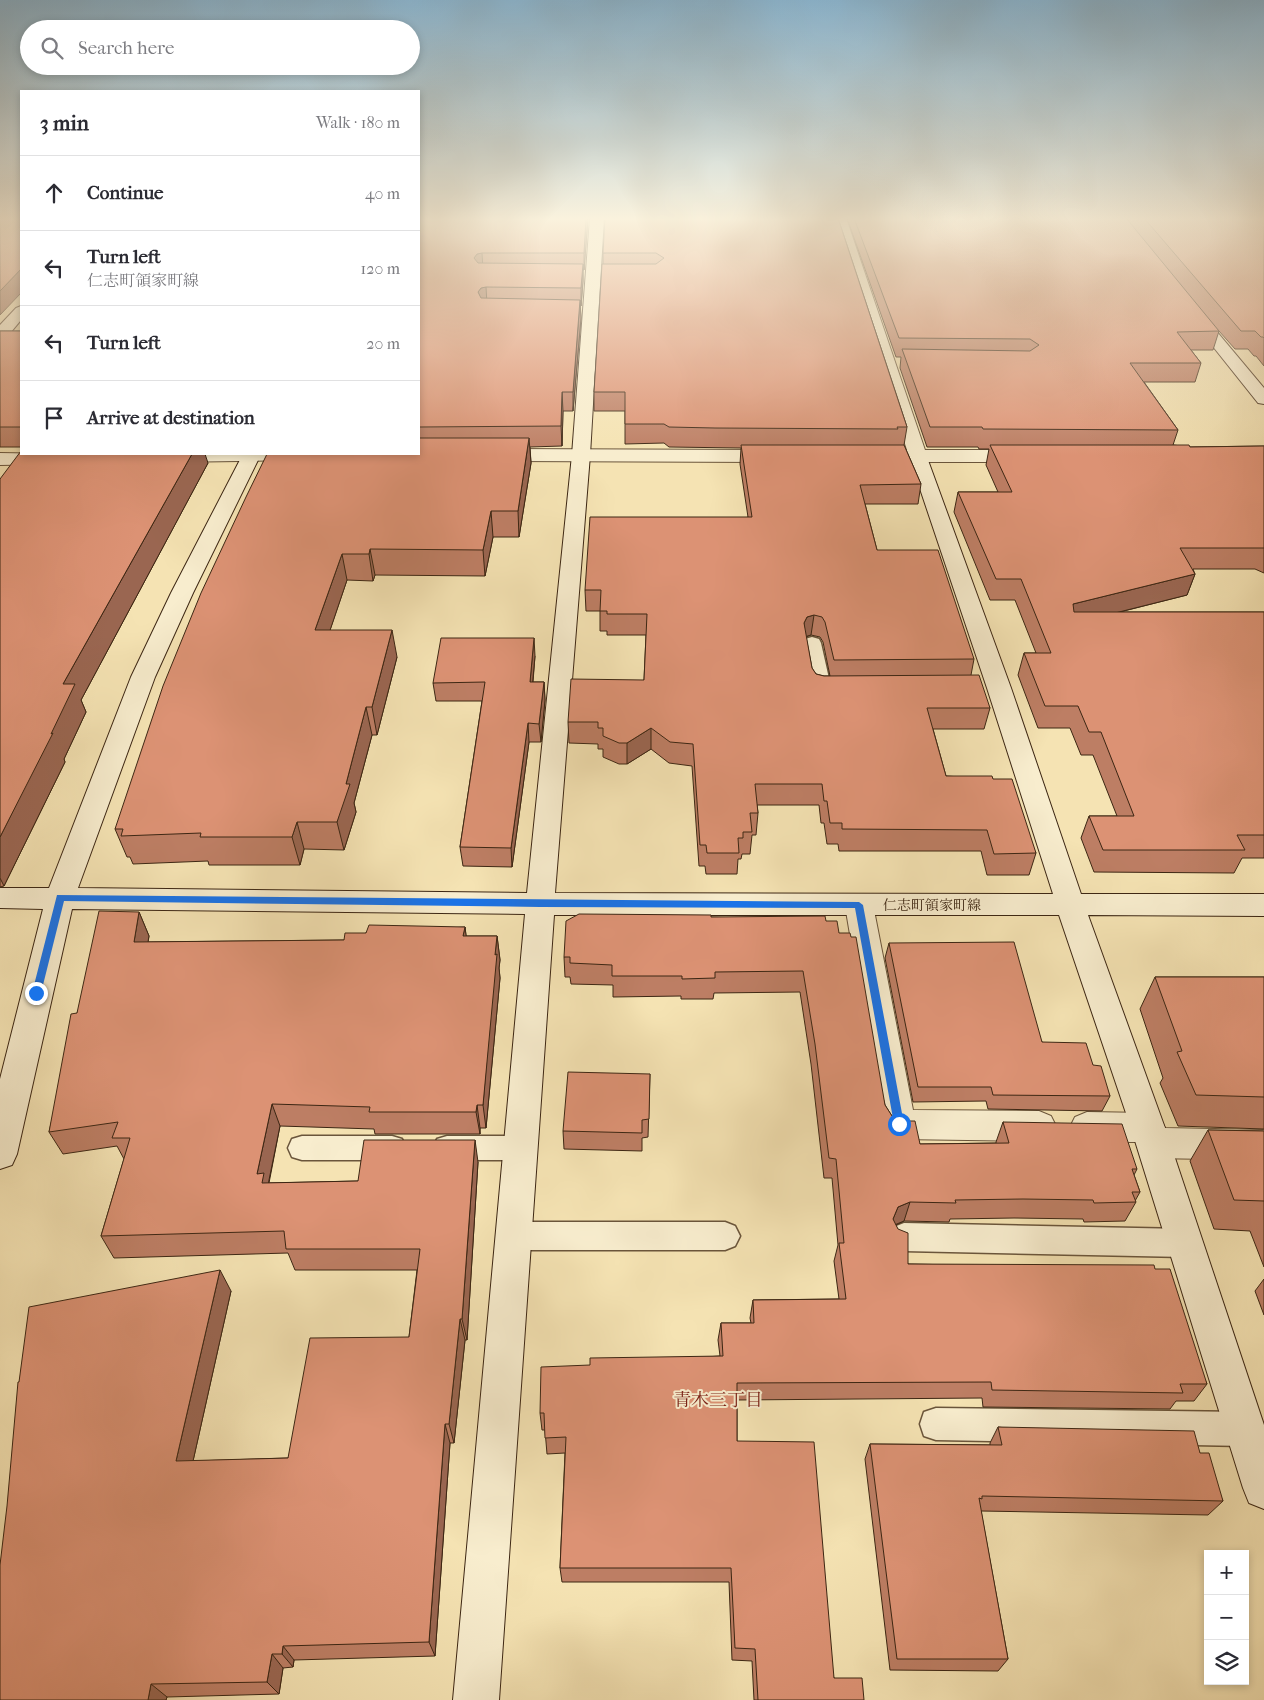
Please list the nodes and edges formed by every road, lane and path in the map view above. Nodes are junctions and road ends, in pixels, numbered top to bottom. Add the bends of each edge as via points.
1 (590, 297) edge
2 (869, 297) edge
3 (1181, 297) edge
4 (20, 312) edge
5 (0, 335) edge
6 (1264, 399) edge
7 (204, 455) edge
8 (251, 455) edge
9 (471, 455) edge
10 (581, 455) junction
11 (155, 456) edge
12 (799, 456) edge
13 (868, 456) edge
14 (918, 456) junction
15 (1047, 456) edge
16 (68, 458) edge
17 (0, 459) edge
18 (812, 643) dead end
19 (850, 689) edge
20 (0, 898) edge
21 (60, 898) junction
22 (540, 904) junction
23 (1070, 904) junction
24 (859, 905) junction
25 (1264, 906) edge
26 (1150, 1135) junction
27 (1264, 1145) edge
28 (302, 1148) dead end
29 (521, 1148) junction
30 (0, 1154) edge
31 (513, 1236) junction
32 (725, 1236) dead end
33 (904, 1238) edge
34 (1184, 1242) junction
35 (936, 1424) dead end
36 (1244, 1429) junction
37 (1264, 1488) edge
38 (476, 1700) edge

1 - 10 street
2 - 14 street via 893,363
3 - 6 street
4 - 5 street
7 - 11 street
8 - 21 street via 143,677
9 - 10 street
10 - 12 street
10 - 22 street
13 - 14 street
14 - 15 street
14 - 23 street via 989,688
16 - 17 street
18 - 19 lane via 820,689
20 - 21 street, 仁志町領家町線
21 - 22 street, 仁志町領家町線
21 - 30 street
22 - 24 street, 仁志町領家町線
22 - 29 street
23 - 24 street, 仁志町領家町線
23 - 25 street, 仁志町領家町線
23 - 26 street
24 - 26 street via 899,1124
26 - 27 street
26 - 34 street
28 - 29 lane
29 - 31 street
31 - 32 lane
31 - 38 street
33 - 34 lane
34 - 36 street
35 - 36 lane
36 - 37 street

